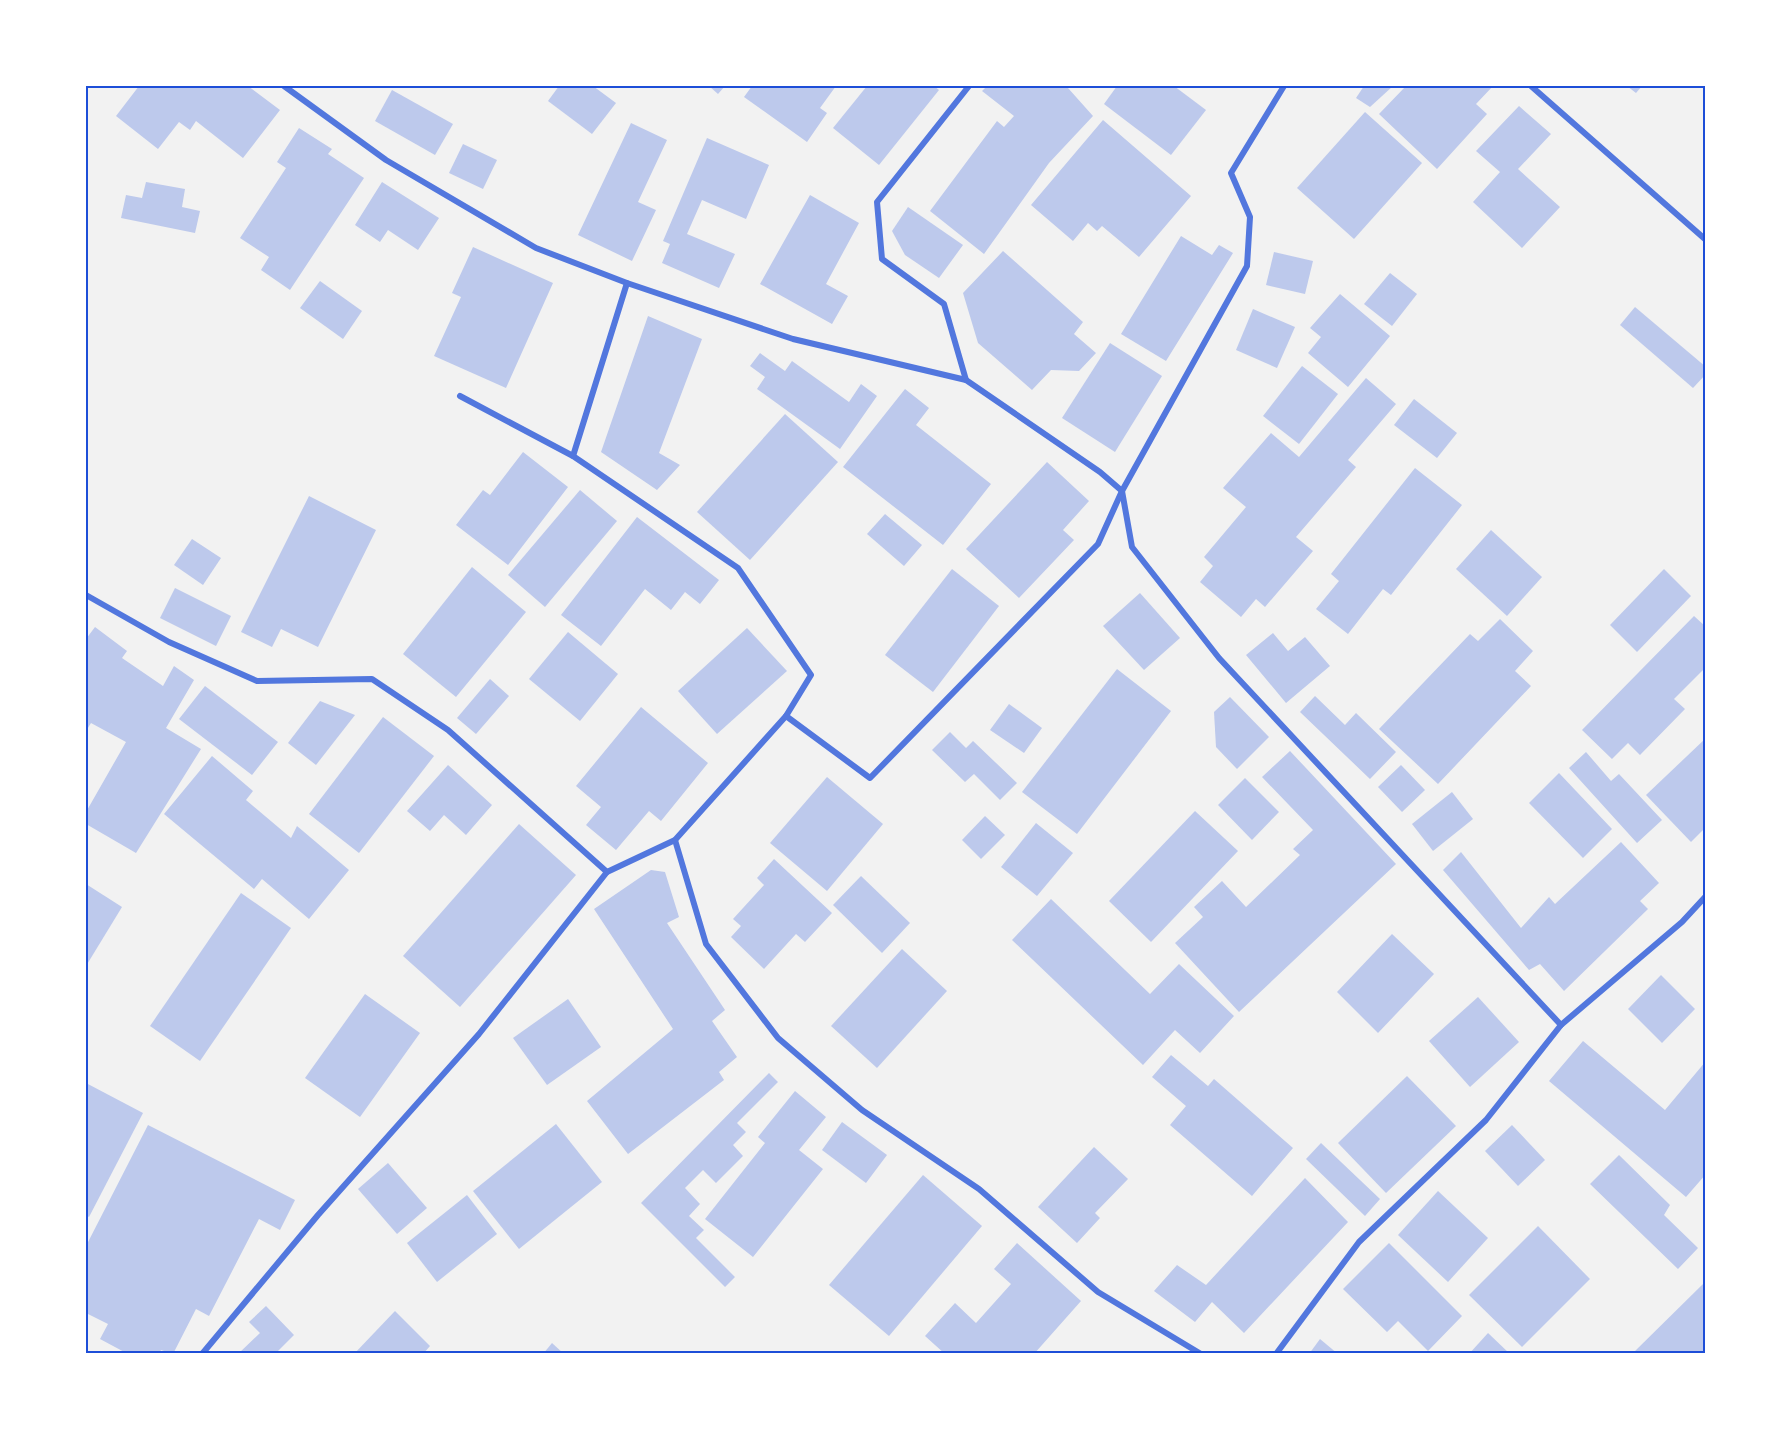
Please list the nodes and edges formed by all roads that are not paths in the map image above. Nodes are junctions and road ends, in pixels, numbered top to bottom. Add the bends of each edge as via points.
1 (284, 86) edge
2 (969, 86) edge
3 (1284, 86) edge
4 (1531, 86) edge
5 (1706, 240) edge
6 (627, 283) junction
7 (966, 380) junction
8 (460, 396) dead end
9 (573, 456) junction
10 (1122, 491) junction
11 (86, 595) edge
12 (786, 716) junction
13 (675, 840) junction
14 (607, 872) junction
15 (1706, 896) edge
16 (1561, 1024) junction
17 (202, 1353) edge
18 (1201, 1353) edge
19 (1276, 1353) edge

1 - 6 street via 386,160 536,248
2 - 7 street via 877,202 882,259 944,304
3 - 10 street via 1231,173 1251,217 1247,266
4 - 5 street
6 - 7 street via 793,339
6 - 9 street
7 - 10 street
8 - 9 street
9 - 12 street via 738,568 810,675
10 - 12 street via 1098,544 870,778
10 - 16 street via 1132,547 1219,658
11 - 14 street via 169,642 256,681 372,679 448,730
12 - 13 street
13 - 14 street
13 - 18 street via 706,944 778,1038 862,1110 979,1189 1098,1292
14 - 17 street via 479,1034
15 - 16 street via 1682,922
16 - 19 street via 1486,1120 1359,1242

